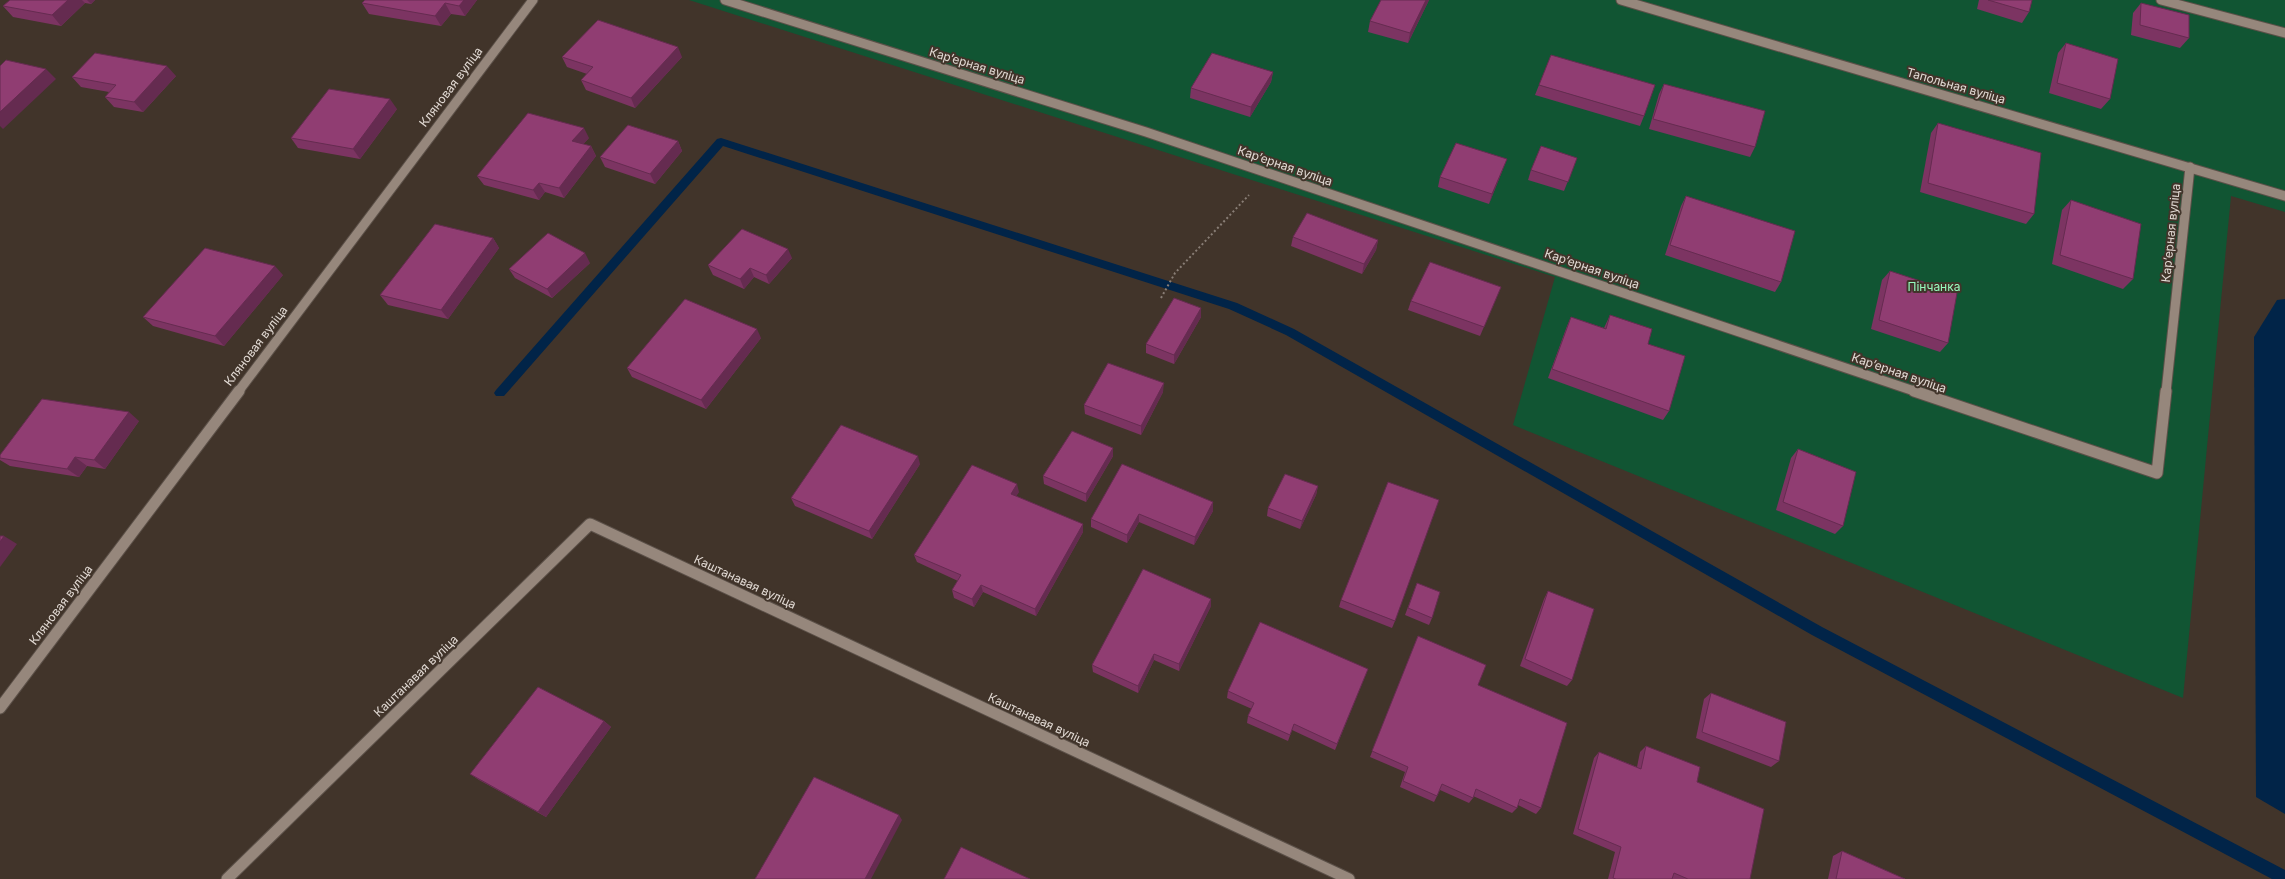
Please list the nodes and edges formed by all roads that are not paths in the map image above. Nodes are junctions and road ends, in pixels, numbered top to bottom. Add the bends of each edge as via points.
1 (533, 0) edge
2 (725, 0) edge
3 (1621, 0) edge
4 (2161, 0) edge
5 (2285, 33) edge
6 (2190, 167) junction
7 (2285, 196) edge
8 (0, 708) edge
9 (227, 879) edge
10 (1349, 879) edge

1 - 8 street, Кляновая вуліца
2 - 6 street, Карʼерная вуліца via 1146,132 2157,473
3 - 6 street, Тапольная вуліца
4 - 5 street
6 - 7 street, Тапольная вуліца
9 - 10 street, Каштанавая вуліца via 590,524

